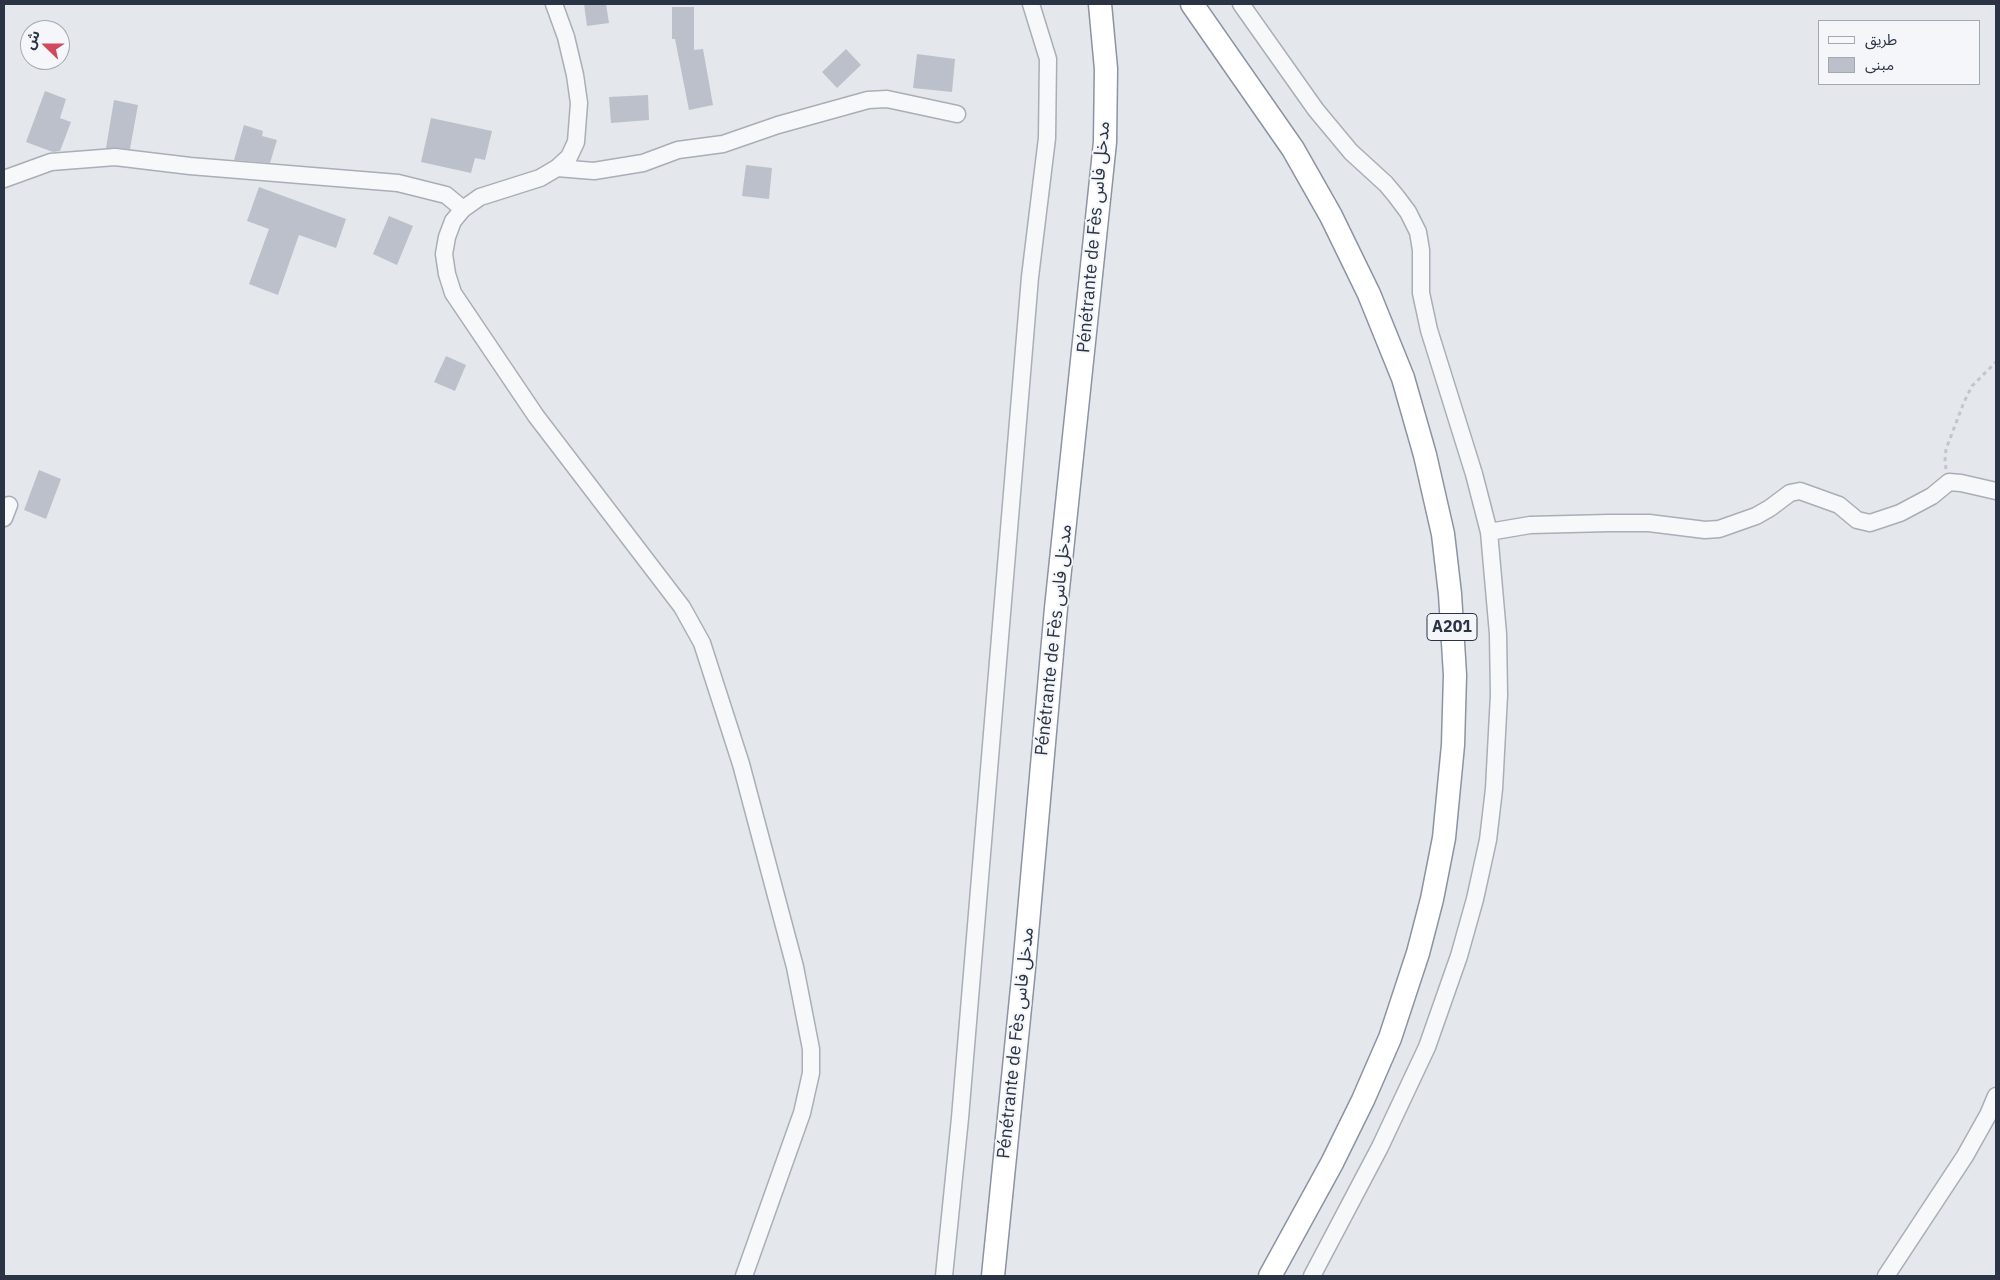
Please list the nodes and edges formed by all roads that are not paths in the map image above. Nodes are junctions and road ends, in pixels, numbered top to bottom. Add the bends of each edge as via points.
1 (554, 4) edge
2 (1030, 4) edge
3 (1100, 4) edge
4 (1192, 4) edge
5 (1241, 4) edge
6 (956, 114) dead end
7 (557, 168) junction
8 (4, 179) edge
9 (462, 209) junction
10 (1996, 491) edge
11 (1489, 532) junction
12 (1996, 1096) edge
13 (744, 1276) edge
14 (944, 1276) edge
15 (993, 1276) edge
16 (1270, 1276) edge
17 (1312, 1276) edge
18 (1886, 1276) edge

1 - 7 street via 566,37 579,103 576,142 569,157
2 - 14 street via 1048,59 1047,138 1030,278 961,1109
3 - 15 highway, Pénétrante de Fès مدخل فاس via 1106,69 1105,142 1056,608
4 - 16 highway, A201 via 1293,149 1369,294 1403,378 1443,534 1455,675 1453,745 1444,838 1418,953 1386,1047 1363,1100
5 - 11 street via 1316,110 1351,152 1391,190 1414,223 1420,242 1421,293 1428,323
6 - 7 street via 887,100 868,100 723,144 678,150 643,163 594,172
7 - 9 street via 540,178 480,197
8 - 9 street via 51,162 115,156 190,166 398,183 446,195
9 - 13 street via 453,221 444,254 453,293 536,416 670,590 695,630 741,764 772,875 796,968 811,1049 811,1073 802,1113
10 - 11 street via 1949,482 1932,496 1900,513 1870,523 1857,520 1839,505 1800,491 1790,493 1756,516 1719,529 1649,524 1530,525
11 - 17 street via 1498,634 1499,695 1488,840 1475,899 1427,1046 1380,1147
12 - 18 street via 1960,1163

